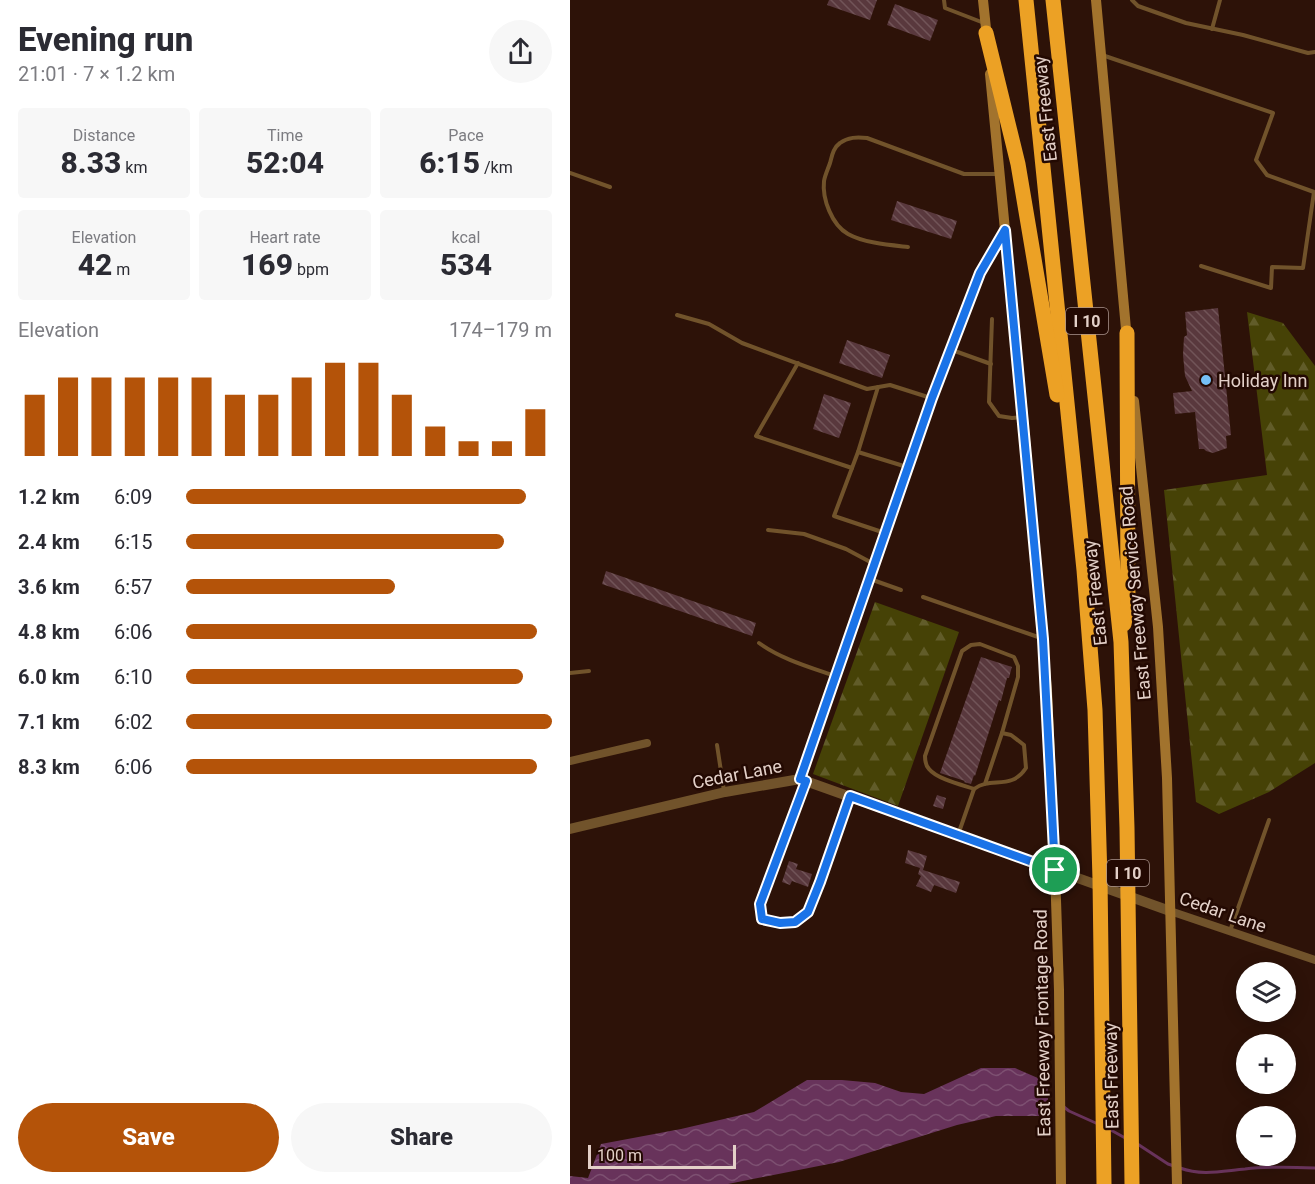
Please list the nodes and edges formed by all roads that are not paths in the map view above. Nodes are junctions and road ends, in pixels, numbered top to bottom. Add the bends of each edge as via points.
1 (944, 0) edge
2 (982, 0) edge
3 (1026, 0) edge
4 (1053, 0) edge
5 (1096, 0) edge
6 (1132, 0) edge
7 (1220, 0) edge
8 (986, 28) junction
9 (1212, 29) junction
10 (1315, 52) edge
11 (1101, 55) junction
12 (570, 173) edge
13 (1000, 174) junction
14 (610, 187) dead end
15 (1005, 230) junction
16 (908, 247) dead end
17 (1201, 266) dead end
18 (677, 315) dead end
19 (992, 319) dead end
20 (1127, 333) junction
21 (951, 349) junction
22 (798, 363) junction
23 (991, 364) junction
24 (878, 387) junction
25 (932, 398) junction
26 (1023, 417) junction
27 (858, 452) junction
28 (852, 468) junction
29 (908, 468) junction
30 (1077, 500) junction
31 (768, 530) dead end
32 (885, 534) junction
33 (875, 564) junction
34 (870, 579) junction
35 (901, 590) dead end
36 (922, 597) dead end
37 (1043, 639) junction
38 (1121, 642) junction
39 (759, 643) dead end
40 (589, 671) dead end
41 (570, 673) edge
42 (836, 676) junction
43 (1002, 733) junction
44 (647, 743) dead end
45 (717, 745) dead end
46 (570, 762) edge
47 (803, 780) junction
48 (985, 784) junction
49 (974, 789) junction
50 (725, 792) junction
51 (850, 796) junction
52 (1269, 820) dead end
53 (570, 829) edge
54 (958, 836) junction
55 (1055, 870) junction
56 (1170, 911) junction
57 (1230, 932) junction
58 (1315, 960) edge
59 (1061, 1184) edge
60 (1104, 1184) edge
61 (1132, 1184) edge
62 (1177, 1184) edge

1 - 8 lane via 945,8
2 - 8 main road, East Freeway Frontage Road
3 - 30 highway, East Freeway / I 10
4 - 38 highway, East Freeway / I 10
5 - 11 main road, East Freeway Service Road
6 - 9 lane via 1138,6
7 - 9 lane
8 - 13 main road, East Freeway Frontage Road
8 - 30 highway via 1018,164
9 - 10 lane
11 - 17 lane via 1273,113 1256,160 1267,175 1314,192 1303,268 1272,267 1271,288
11 - 20 main road, East Freeway Service Road
12 - 14 lane
13 - 15 main road, East Freeway Frontage Road
13 - 16 lane via 964,174 867,138 842,141 835,147 824,180 824,196 832,217 849,235
15 - 21 street via 980,273
15 - 26 main road, East Freeway Frontage Road
18 - 22 lane via 709,324 742,343
19 - 23 lane
20 - 38 highway via 1128,603
20 - 56 main road, East Freeway Service Road via 1158,627
21 - 23 lane
21 - 25 street
22 - 24 lane via 867,389
22 - 28 lane via 756,436
23 - 26 lane via 989,402 999,416
24 - 25 lane via 890,385
24 - 27 lane
25 - 29 street
26 - 37 main road, East Freeway Frontage Road
27 - 28 lane
27 - 29 lane
28 - 32 lane via 834,516
29 - 32 street
30 - 60 highway, East Freeway / I 10 via 1095,710
31 - 33 lane via 804,534
32 - 33 street
33 - 34 street
34 - 35 lane
34 - 42 street
36 - 37 lane
37 - 55 main road, East Freeway Frontage Road
38 - 61 highway, East Freeway / I 10
39 - 42 lane via 788,659
40 - 41 lane
42 - 47 street
43 - 48 lane
43 - 48 lane via 1024,744 1026,768 1021,776 1009,781
43 - 49 lane via 1018,666 1014,657 980,644 971,645 962,651 925,756 930,770 940,777
44 - 46 street
45 - 50 lane
47 - 50 street, Cedar Lane
47 - 51 street, Cedar Lane
47 - 51 lane via 760,904 762,919 795,922 808,912
48 - 49 lane
49 - 54 lane
50 - 53 street, Cedar Lane
51 - 54 street, Cedar Lane
52 - 57 lane
54 - 55 street, Cedar Lane
55 - 56 street, Cedar Lane
55 - 59 main road, East Freeway Frontage Road
56 - 57 street, Cedar Lane
56 - 62 main road, East Freeway Service Road
57 - 58 street, Cedar Lane

